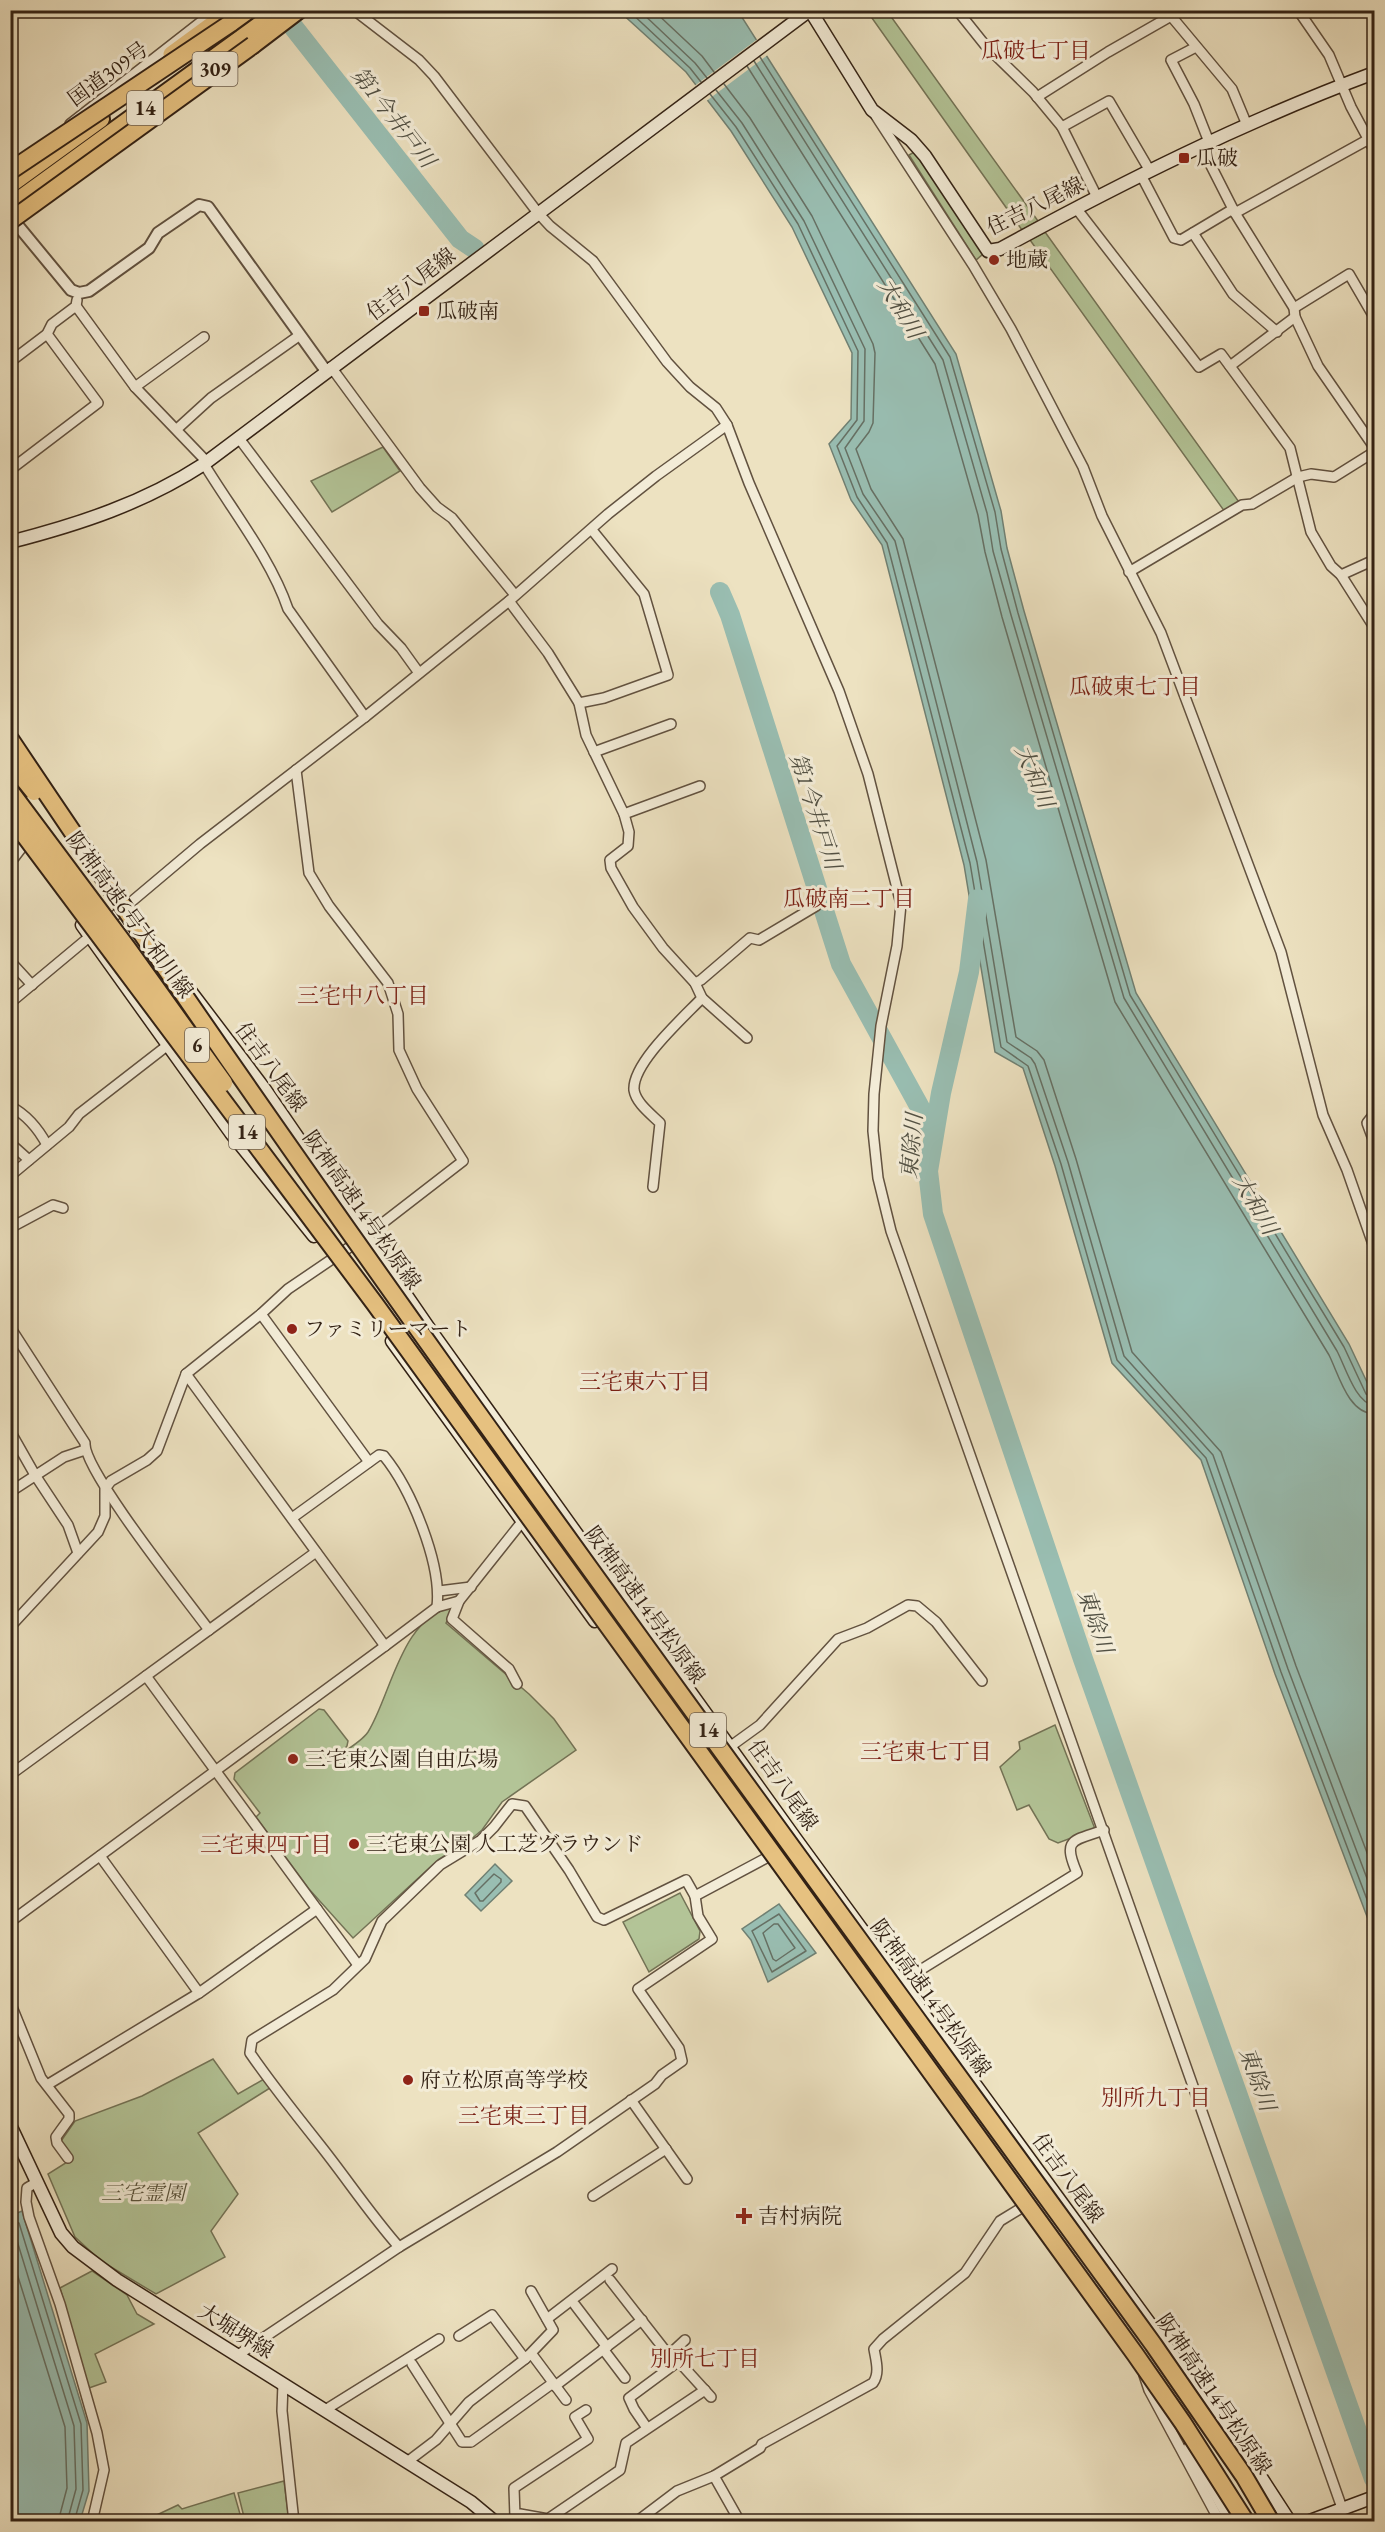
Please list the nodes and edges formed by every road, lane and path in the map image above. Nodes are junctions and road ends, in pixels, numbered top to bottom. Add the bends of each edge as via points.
1 (216, 10) edge
2 (249, 10) edge
3 (279, 10) edge
4 (294, 10) edge
5 (301, 10) edge
6 (354, 10) edge
7 (957, 10) edge
8 (1298, 10) edge
9 (808, 12) edge
10 (1169, 13) edge
11 (231, 17) edge
12 (1196, 47) junction
13 (1374, 73) edge
14 (1341, 85) junction
15 (1037, 97) junction
16 (872, 110) junction
17 (1247, 125) junction
18 (1062, 127) junction
19 (1369, 139) junction
20 (1205, 144) junction
21 (42, 150) junction
22 (1374, 150) edge
23 (10, 172) edge
24 (1146, 173) junction
25 (10, 185) edge
26 (1097, 197) junction
27 (1076, 208) junction
28 (542, 211) junction
29 (1234, 211) junction
30 (12, 220) edge
31 (1193, 233) junction
32 (79, 292) junction
33 (76, 306) junction
34 (1295, 313) junction
35 (1374, 317) edge
36 (1277, 332) junction
37 (47, 334) junction
38 (300, 336) junction
39 (204, 337) dead end
40 (10, 362) edge
41 (1230, 366) junction
42 (328, 369) junction
43 (135, 387) junction
44 (727, 425) junction
45 (177, 429) junction
46 (238, 437) junction
47 (1374, 447) edge
48 (1374, 452) edge
49 (206, 463) junction
50 (10, 470) edge
51 (1298, 477) junction
52 (592, 530) junction
53 (10, 542) edge
54 (1374, 560) edge
55 (1129, 572) junction
56 (1341, 574) junction
57 (512, 598) junction
58 (1374, 627) edge
59 (419, 673) junction
60 (579, 704) junction
61 (365, 717) junction
62 (671, 724) dead end
63 (10, 739) edge
64 (10, 752) edge
65 (594, 752) junction
66 (10, 762) edge
67 (296, 770) junction
68 (700, 786) dead end
69 (10, 791) edge
70 (624, 814) junction
71 (10, 816) edge
72 (10, 820) edge
73 (26, 842) junction
74 (10, 863) edge
75 (127, 905) junction
76 (816, 906) dead end
77 (90, 937) junction
78 (144, 939) junction
79 (10, 961) edge
80 (695, 983) junction
81 (32, 985) junction
82 (702, 998) junction
83 (10, 1003) edge
84 (747, 1038) dead end
85 (168, 1045) junction
86 (10, 1106) edge
87 (1374, 1114) edge
88 (1374, 1142) edge
89 (10, 1143) edge
90 (47, 1144) junction
91 (29, 1160) junction
92 (10, 1176) edge
93 (653, 1187) dead end
94 (63, 1208) dead end
95 (10, 1228) edge
96 (366, 1236) junction
97 (1374, 1247) edge
98 (333, 1258) junction
99 (375, 1304) junction
100 (261, 1314) junction
101 (10, 1327) edge
102 (186, 1374) junction
103 (10, 1431) edge
104 (85, 1450) junction
105 (369, 1462) junction
106 (35, 1475) junction
107 (105, 1489) junction
108 (10, 1492) edge
109 (554, 1500) junction
110 (292, 1518) junction
111 (522, 1523) junction
112 (78, 1552) junction
113 (316, 1552) junction
114 (471, 1587) junction
115 (439, 1591) junction
116 (459, 1601) junction
117 (437, 1607) junction
118 (10, 1627) edge
119 (208, 1630) junction
120 (385, 1646) junction
121 (146, 1676) junction
122 (982, 1681) dead end
123 (517, 1684) dead end
124 (730, 1746) junction
125 (215, 1770) junction
126 (10, 1775) edge
127 (1104, 1830) junction
128 (795, 1838) junction
129 (100, 1856) junction
130 (770, 1856) junction
131 (695, 1896) junction
132 (317, 1909) junction
133 (10, 1922) edge
134 (358, 1965) junction
135 (901, 1982) junction
136 (199, 1993) junction
137 (10, 2002) edge
138 (21, 2028) junction
139 (10, 2033) edge
140 (47, 2085) junction
141 (631, 2100) junction
142 (10, 2125) edge
143 (666, 2149) junction
144 (68, 2158) dead end
145 (687, 2179) dead end
146 (38, 2182) junction
147 (593, 2196) dead end
148 (1032, 2201) junction
149 (399, 2247) junction
150 (612, 2269) dead end
151 (610, 2280) dead end
152 (531, 2291) dead end
153 (575, 2305) dead end
154 (546, 2319) junction
155 (642, 2320) junction
156 (459, 2336) dead end
157 (439, 2339) dead end
158 (685, 2340) dead end
159 (1133, 2342) junction
160 (605, 2348) junction
161 (664, 2349) dead end
162 (238, 2355) junction
163 (528, 2356) junction
164 (679, 2361) junction
165 (412, 2364) dead end
166 (625, 2378) dead end
167 (282, 2383) junction
168 (554, 2384) junction
169 (566, 2400) dead end
170 (325, 2410) junction
171 (586, 2410) dead end
172 (450, 2422) junction
173 (647, 2428) junction
174 (407, 2462) junction
175 (714, 2476) junction
176 (1244, 2476) junction
177 (1225, 2487) junction
178 (1374, 2497) edge
179 (1345, 2507) junction
180 (513, 2519) edge
181 (92, 2522) edge
182 (294, 2522) edge
183 (495, 2522) edge
184 (636, 2522) edge
185 (740, 2522) edge
186 (1221, 2522) edge
187 (1232, 2522) edge
188 (1241, 2522) edge
189 (1246, 2522) edge
190 (1271, 2522) edge
191 (1279, 2522) edge
192 (1290, 2522) edge
193 (1307, 2522) edge

1 - 21 street via 79,114
2 - 11 highway, 14
3 - 30 highway, 14
4 - 30 highway, 309, bridge
5 - 30 highway, bridge
6 - 28 street via 434,76
7 - 15 street via 985,45
8 - 14 street via 1329,56
9 - 16 main road, 住吉八尾線
9 - 28 main road, 住吉八尾線
10 - 12 street
10 - 15 street
11 - 21 highway, 国道309号 / 309 via 111,97
11 - 23 highway, bridge
11 - 25 highway, 14, bridge
12 - 17 street via 1232,89
12 - 20 street via 1171,60 1194,105
13 - 14 main road, 住吉八尾線
14 - 17 main road, 住吉八尾線
14 - 19 street
15 - 18 street
16 - 27 main road, 住吉八尾線 via 925,156 988,251 1000,249
16 - 55 street via 1011,329 1083,467
17 - 20 main road, 住吉八尾線
18 - 24 street via 1109,100
18 - 26 street
19 - 22 street
19 - 29 street
20 - 24 main road, 住吉八尾線
20 - 29 street
21 - 23 highway, 国道309号 / 309
24 - 26 main road, 住吉八尾線
24 - 31 street via 1174,238 1181,240
26 - 27 main road, 住吉八尾線
27 - 41 street via 1199,367 1221,354
28 - 42 main road, 住吉八尾線
28 - 44 street via 550,226 593,261 667,362 716,408
29 - 31 street
29 - 34 street
30 - 32 street via 71,290
31 - 36 street via 1233,294
32 - 33 street
32 - 38 street via 88,291 149,248 158,232 199,205 208,207
33 - 37 street via 52,324
33 - 43 street
34 - 35 street via 1349,274
34 - 36 street
34 - 47 street via 1318,366
36 - 41 street
37 - 40 street
37 - 50 street via 98,403
38 - 42 street
38 - 45 street via 210,398
39 - 43 street
41 - 51 street via 1290,448
42 - 46 main road, 住吉八尾線
42 - 57 street via 420,488 452,518
43 - 45 street
44 - 52 street via 656,476
44 - 127 street via 842,702 868,774 901,904 874,1095 878,1178 891,1232
45 - 49 street
46 - 49 main road, 住吉八尾線
46 - 59 street
48 - 51 street via 1334,477
49 - 53 main road, 住吉八尾線 via 128,506
49 - 61 street via 259,549 288,609
51 - 55 street via 1252,504 1242,505
51 - 56 street via 1311,532 1331,566
52 - 57 street
52 - 60 street via 644,594 668,675
54 - 56 street
55 - 97 street via 1161,633 1281,952 1323,1115
56 - 58 street
57 - 59 street
57 - 60 street
59 - 61 street
60 - 65 street
61 - 67 street
62 - 65 street
63 - 78 highway, 阪神高速14号松原線 / 14, bridge
64 - 75 main road, 住吉八尾線
65 - 70 street
66 - 78 highway, 阪神高速6号大和川線, bridge
67 - 75 street
67 - 96 street via 309,873 329,906 388,983 398,1014 399,1050 417,1089 463,1161
68 - 70 street
69 - 99 highway, 阪神高速6号大和川線 / 6, bridge via 156,987
70 - 80 street via 628,846 610,860 611,868 633,907
71 - 99 highway, 阪神高速14号松原線 / 14, bridge
72 - 73 main road, 住吉八尾線
73 - 74 street
73 - 77 main road, 住吉八尾線
75 - 77 street
75 - 96 main road, 住吉八尾線 via 263,1087
76 - 80 street via 759,940 750,938
77 - 81 street
77 - 85 main road, 住吉八尾線
78 - 176 highway, 阪神高速14号松原線 / 14, bridge via 391,1293 1146,2334
79 - 81 street
80 - 82 street
81 - 83 street
82 - 84 street
82 - 93 street via 645,1059 634,1089 660,1123
85 - 90 street
85 - 98 main road, 住吉八尾線 via 231,1133
86 - 90 street via 34,1124
87 - 88 street via 1367,1123
89 - 91 street
90 - 91 street
91 - 92 street
94 - 95 street via 53,1205
96 - 98 street
96 - 109 main road, 住吉八尾線
98 - 100 street via 288,1288
98 - 111 main road, 住吉八尾線
99 - 177 highway, 阪神高速14号松原線 / 14, bridge via 1136,2354
100 - 102 street
100 - 105 street
101 - 104 street via 85,1443
102 - 107 street via 157,1451
102 - 110 street
103 - 106 street
104 - 106 street via 64,1457
104 - 107 street
105 - 110 street
105 - 115 street via 384,1456 401,1478 424,1531
106 - 108 street
106 - 112 street via 68,1525
107 - 112 street via 105,1516 98,1532
107 - 119 street
109 - 111 street
109 - 124 main road, 住吉八尾線
110 - 113 street
111 - 114 street
111 - 130 main road, 住吉八尾線
112 - 118 street
113 - 119 street
113 - 120 street
114 - 115 street
114 - 116 street
115 - 117 street
116 - 117 street
116 - 123 street via 449,1622 509,1669
117 - 120 street
119 - 121 street
120 - 125 street
121 - 125 street
121 - 126 street
122 - 124 street via 936,1622 917,1606 908,1605 838,1639 760,1725
124 - 128 main road, 住吉八尾線
125 - 129 street
125 - 132 street
127 - 135 street via 1074,1840 1069,1854 1077,1873
127 - 179 street
128 - 130 street
128 - 135 main road, 住吉八尾線
129 - 133 street
129 - 136 street
130 - 131 street
130 - 148 main road, 住吉八尾線
131 - 134 street via 686,1880 604,1920 597,1917 525,1806 512,1804 481,1840 440,1865 382,1921 365,1959
131 - 141 street via 698,1916 712,1939 638,1989 679,2048 682,2061
132 - 134 street
132 - 136 street
134 - 149 street via 333,1990 252,2040 250,2053
135 - 192 main road, 住吉八尾線 via 1254,2465
136 - 140 street
137 - 138 street
138 - 139 street
138 - 140 street
140 - 144 street via 69,2114 56,2137
141 - 143 street
141 - 149 street via 557,2152
142 - 146 main road, 大堀堺線
143 - 145 street
143 - 147 street
146 - 162 main road, 大堀堺線 via 61,2233 74,2247 117,2280
146 - 181 street via 27,2188 29,2217 72,2347 104,2470
148 - 159 main road, 住吉八尾線
148 - 175 street via 1000,2221 965,2273 874,2349 877,2368 873,2383 762,2444
149 - 162 street
150 - 154 street
151 - 155 street
152 - 154 street
153 - 160 street
154 - 163 street via 553,2330
155 - 160 street
155 - 161 street
156 - 163 street via 492,2315
157 - 170 street
158 - 164 street via 671,2353
159 - 186 street via 1149,2390
159 - 187 main road, 住吉八尾線
160 - 166 street
160 - 168 street
162 - 167 main road, 大堀堺線
163 - 168 street
163 - 172 street
164 - 173 street via 629,2398
164 - 173 street via 708,2393
165 - 172 street
167 - 170 main road, 大堀堺線
167 - 182 street
168 - 169 street
168 - 172 street via 471,2442 462,2442
170 - 174 main road, 大堀堺線
171 - 180 street via 575,2417 588,2439 514,2488
172 - 174 street via 436,2440
173 - 180 street via 626,2443 620,2470 548,2519 520,2514
174 - 183 main road, 大堀堺線 via 471,2502
175 - 184 street via 677,2491
175 - 185 street
176 - 190 highway, 阪神高速14号松原線 / 14, bridge
176 - 191 highway, bridge
177 - 188 highway, bridge
177 - 189 highway, 阪神高速14号松原線 / 14, bridge
178 - 179 main road
179 - 193 main road

